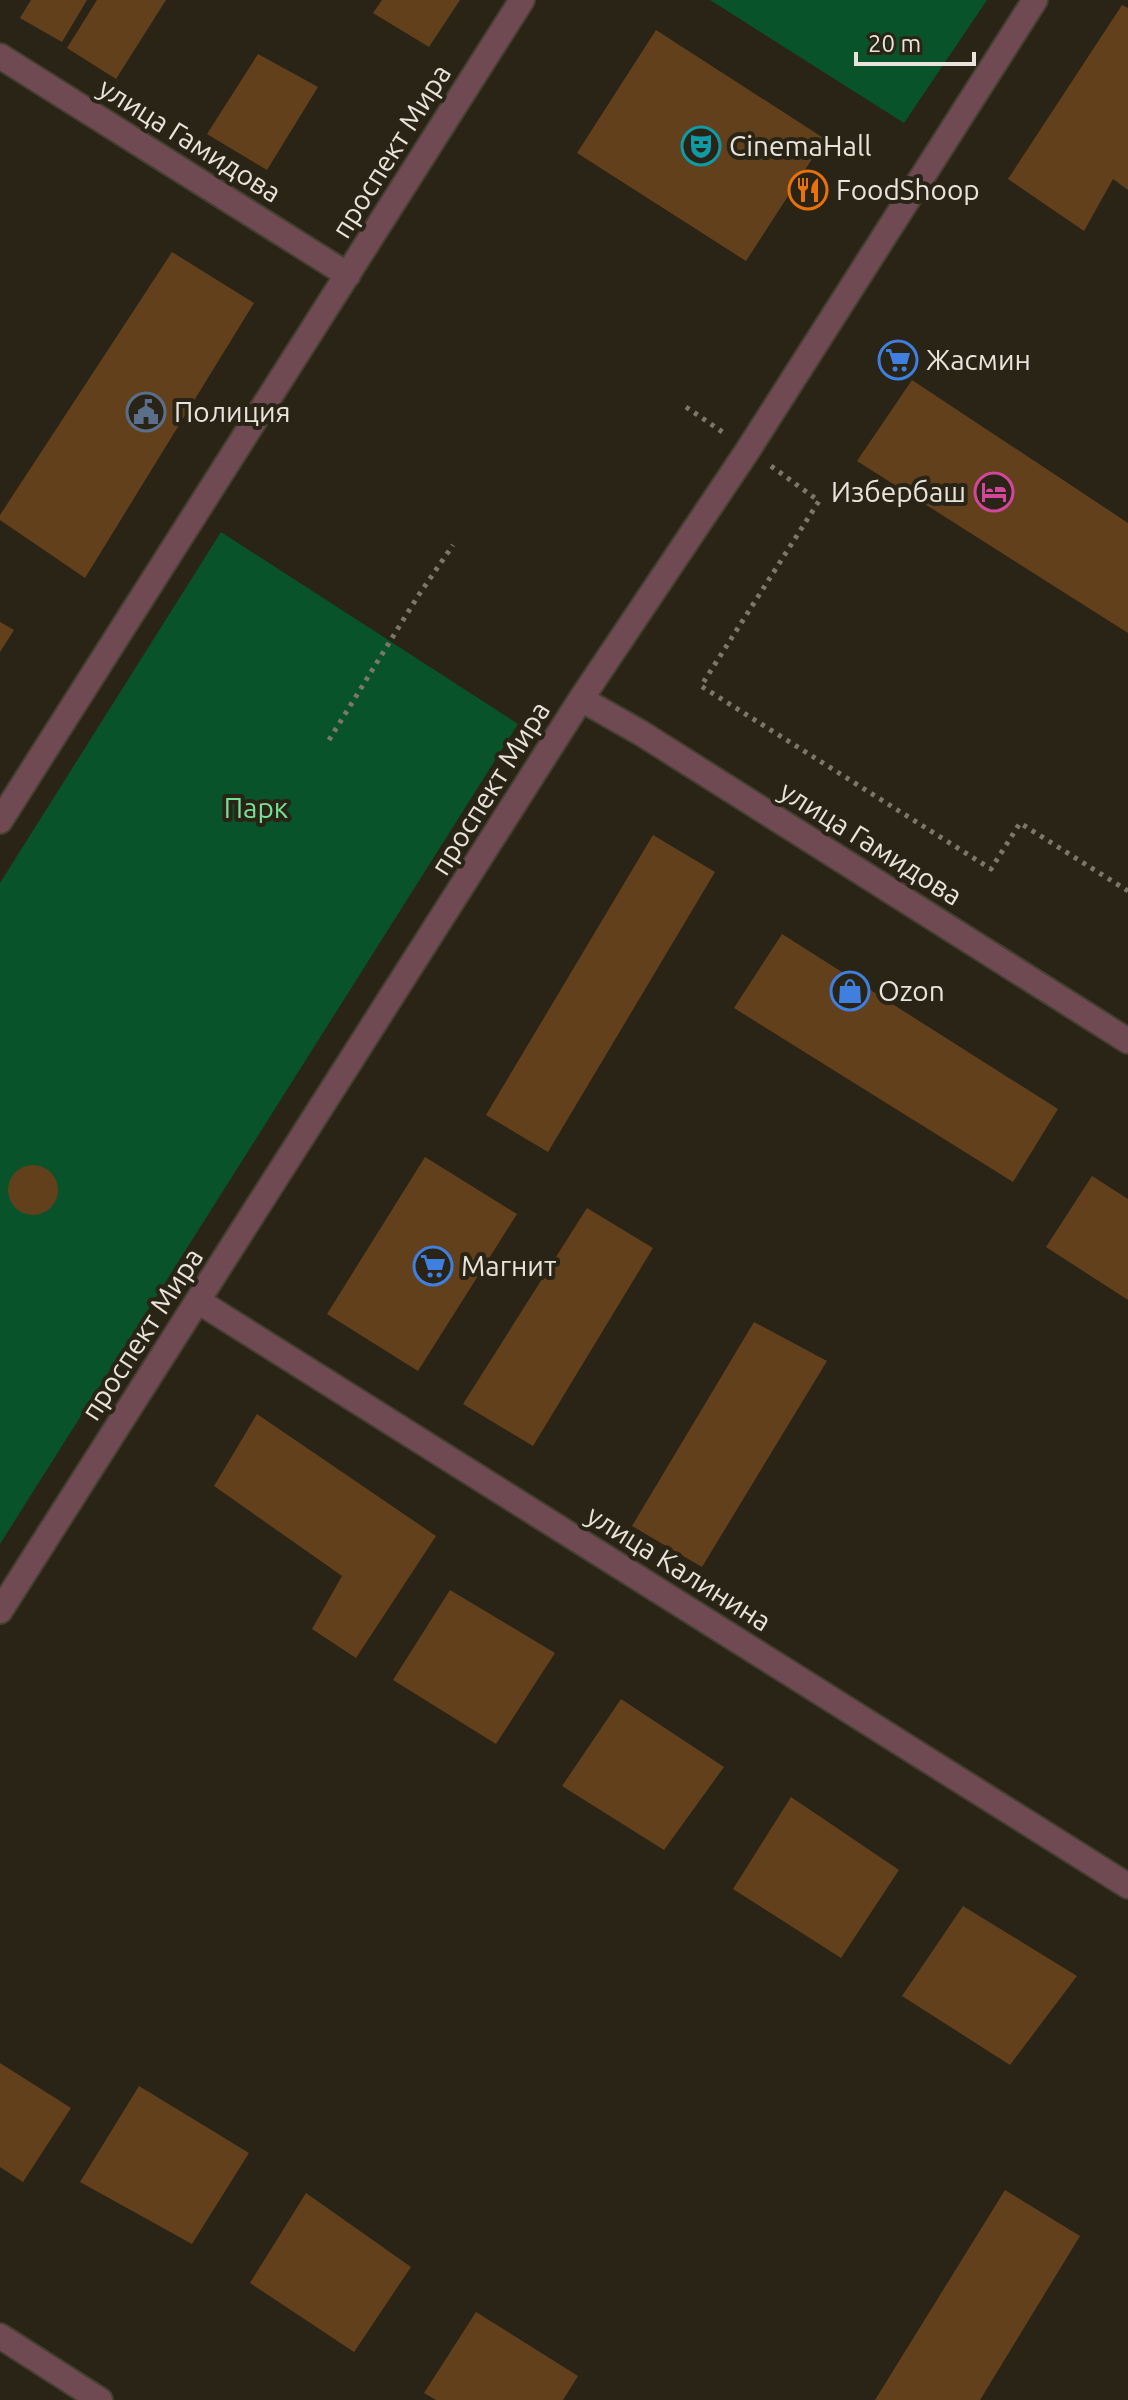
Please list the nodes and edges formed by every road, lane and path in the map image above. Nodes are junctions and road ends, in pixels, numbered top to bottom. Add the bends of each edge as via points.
1 (522, 0) edge
2 (1035, 0) edge
3 (0, 56) edge
4 (348, 275) junction
5 (819, 501) dead end
6 (453, 545) dead end
7 (581, 699) junction
8 (329, 740) dead end
9 (0, 821) edge
10 (1128, 891) edge
11 (1128, 1041) edge
12 (198, 1301) junction
13 (0, 1611) edge
14 (1128, 1886) edge
15 (0, 2336) edge
16 (100, 2400) edge

1 - 4 street, проспект Мира
2 - 7 street, проспект Мира via 748,450
3 - 4 street, улица Гамидова
4 - 9 street, проспект Мира
5 - 10 path via 701,686 991,869 1020,823
6 - 8 path
7 - 11 street, улица Гамидова
7 - 12 street, проспект Мира
12 - 13 street, проспект Мира
12 - 14 street, улица Калинина
15 - 16 street

